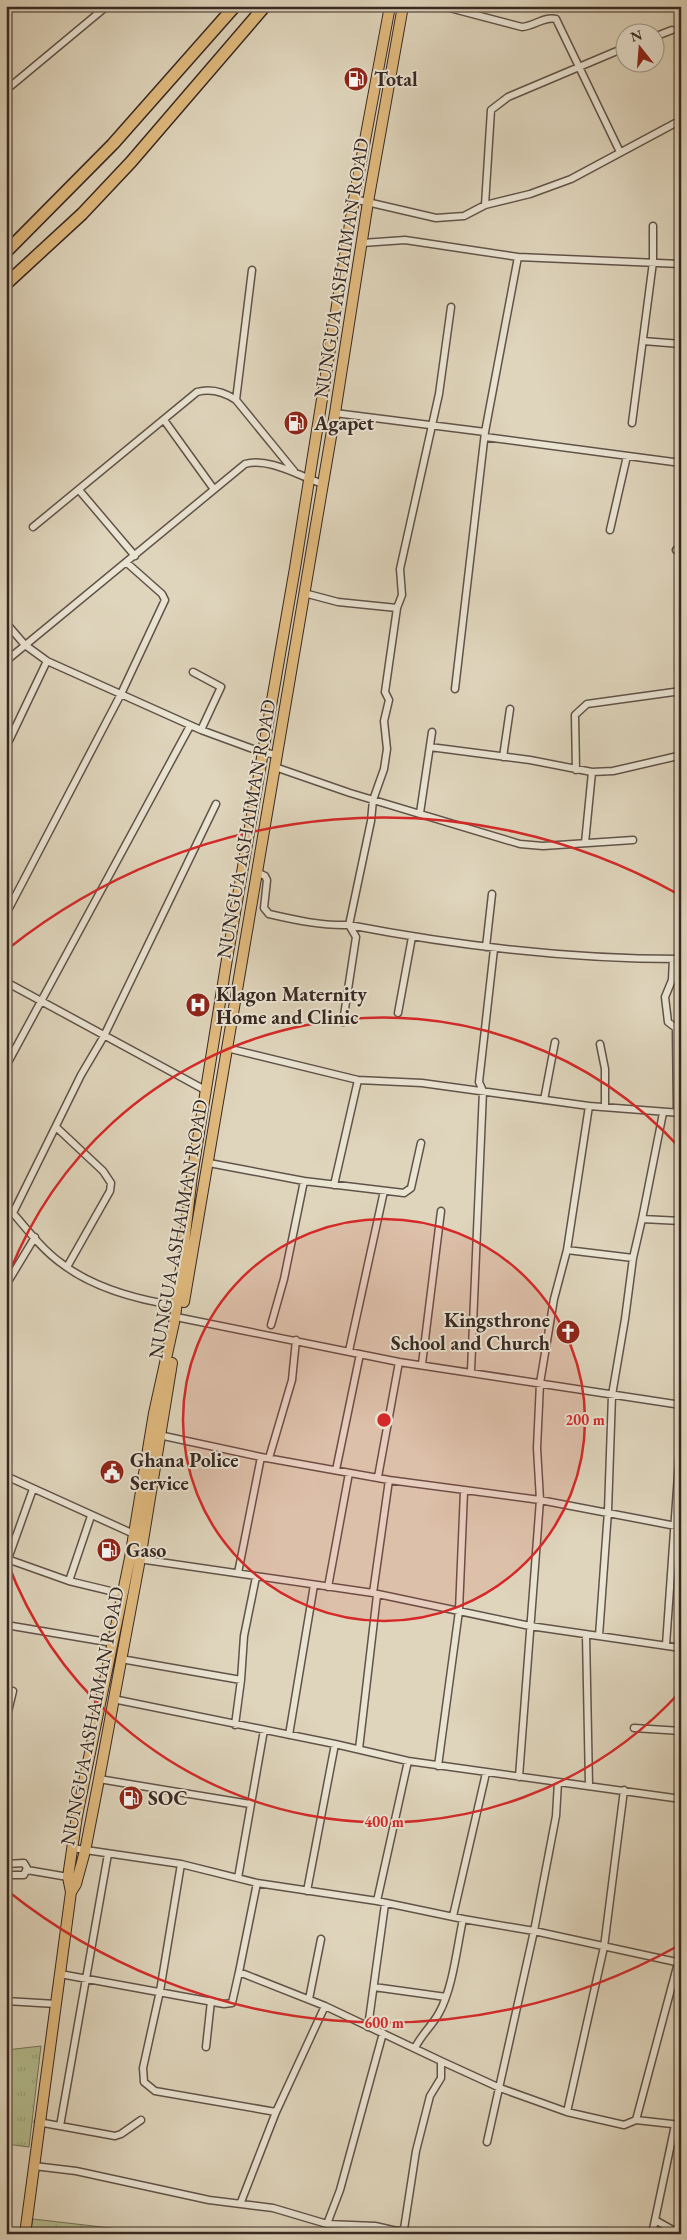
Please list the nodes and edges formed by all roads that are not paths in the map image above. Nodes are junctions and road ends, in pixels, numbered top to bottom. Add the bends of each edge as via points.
1 (107, 6) edge
2 (234, 6) edge
3 (265, 6) edge
4 (390, 6) edge
5 (403, 6) edge
6 (442, 6) edge
7 (672, 30) dead end
8 (664, 33) edge
9 (614, 52) edge
10 (580, 66) junction
11 (6, 90) edge
12 (681, 120) edge
13 (620, 152) junction
14 (354, 199) junction
15 (368, 202) junction
16 (484, 205) junction
17 (653, 226) dead end
18 (362, 242) junction
19 (6, 252) edge
20 (518, 257) junction
21 (653, 262) junction
22 (681, 264) edge
23 (252, 270) dead end
24 (6, 284) edge
25 (451, 306) dead end
26 (642, 341) junction
27 (681, 344) edge
28 (236, 400) junction
29 (335, 413) junction
30 (164, 420) junction
31 (632, 423) dead end
32 (432, 426) junction
33 (485, 435) junction
34 (627, 456) junction
35 (681, 463) edge
36 (294, 471) junction
37 (309, 480) junction
38 (323, 484) junction
39 (213, 488) junction
40 (79, 490) junction
41 (33, 527) dead end
42 (610, 530) dead end
43 (135, 556) junction
44 (127, 563) junction
45 (304, 593) junction
46 (397, 608) junction
47 (6, 623) edge
48 (26, 645) junction
49 (6, 661) edge
50 (47, 661) junction
51 (193, 672) dead end
52 (455, 689) dead end
53 (681, 690) edge
54 (121, 694) junction
55 (510, 709) dead end
56 (190, 726) junction
57 (201, 730) junction
58 (432, 732) dead end
59 (6, 747) edge
60 (430, 747) junction
61 (261, 752) junction
62 (277, 755) junction
63 (678, 756) dead end
64 (503, 757) junction
65 (275, 767) junction
66 (576, 770) junction
67 (592, 772) junction
68 (373, 800) junction
69 (216, 804) dead end
70 (420, 813) junction
71 (633, 840) dead end
72 (585, 843) junction
73 (257, 872) junction
74 (492, 894) dead end
75 (6, 914) edge
76 (349, 925) junction
77 (412, 937) junction
78 (486, 947) junction
79 (494, 949) junction
80 (681, 958) edge
81 (673, 959) junction
82 (6, 982) edge
83 (40, 1001) junction
84 (398, 1013) dead end
85 (343, 1022) dead end
86 (104, 1036) junction
87 (555, 1042) dead end
88 (600, 1044) dead end
89 (227, 1046) junction
90 (6, 1066) edge
91 (358, 1080) junction
92 (205, 1090) junction
93 (483, 1091) junction
94 (544, 1100) junction
95 (589, 1106) junction
96 (605, 1108) junction
97 (663, 1113) junction
98 (679, 1113) edge
99 (56, 1127) junction
100 (421, 1143) dead end
101 (209, 1163) junction
102 (304, 1181) junction
103 (334, 1185) junction
104 (384, 1191) junction
105 (6, 1205) edge
106 (441, 1211) dead end
107 (13, 1213) junction
108 (642, 1219) junction
109 (681, 1221) edge
110 (35, 1238) junction
111 (567, 1250) junction
112 (633, 1258) junction
113 (67, 1267) junction
114 (6, 1284) edge
115 (180, 1306) junction
116 (180, 1318) junction
117 (271, 1325) dead end
118 (296, 1340) junction
119 (349, 1351) junction
120 (360, 1354) junction
121 (399, 1362) junction
122 (422, 1364) junction
123 (471, 1371) junction
124 (540, 1383) junction
125 (612, 1395) junction
126 (681, 1404) edge
127 (681, 1432) edge
128 (159, 1435) junction
129 (261, 1457) junction
130 (269, 1458) junction
131 (336, 1470) junction
132 (349, 1473) junction
133 (6, 1476) edge
134 (378, 1477) junction
135 (390, 1480) junction
136 (33, 1488) junction
137 (464, 1491) junction
138 (540, 1500) junction
139 (608, 1512) junction
140 (91, 1516) junction
141 (678, 1527) edge
142 (134, 1534) junction
143 (144, 1538) junction
144 (135, 1558) junction
145 (238, 1573) junction
146 (256, 1577) junction
147 (69, 1581) junction
148 (314, 1585) junction
149 (328, 1587) junction
150 (123, 1594) junction
151 (374, 1594) junction
152 (459, 1611) junction
153 (6, 1625) edge
154 (530, 1626) junction
155 (586, 1635) junction
156 (599, 1636) junction
157 (113, 1643) junction
158 (666, 1646) junction
159 (681, 1648) edge
160 (121, 1660) junction
161 (241, 1680) junction
162 (12, 1691) dead end
163 (113, 1699) junction
164 (6, 1720) edge
165 (235, 1724) junction
166 (634, 1728) dead end
167 (264, 1730) junction
168 (681, 1731) edge
169 (289, 1735) junction
170 (336, 1744) junction
171 (359, 1749) junction
172 (408, 1761) junction
173 (438, 1766) junction
174 (486, 1773) junction
175 (518, 1777) junction
176 (99, 1778) junction
177 (558, 1782) junction
178 (589, 1785) junction
179 (624, 1790) junction
180 (681, 1799) edge
181 (250, 1804) junction
182 (72, 1848) junction
183 (85, 1851) junction
184 (108, 1854) junction
185 (6, 1864) edge
186 (181, 1864) junction
187 (27, 1870) junction
188 (6, 1875) edge
189 (68, 1877) junction
190 (238, 1878) junction
191 (257, 1883) junction
192 (307, 1891) junction
193 (71, 1892) junction
194 (378, 1901) junction
195 (385, 1904) junction
196 (452, 1916) junction
197 (463, 1919) junction
198 (534, 1931) junction
199 (321, 1940) dead end
200 (681, 1944) edge
201 (604, 1947) junction
202 (679, 1963) edge
203 (239, 1972) junction
204 (60, 1974) junction
205 (85, 1978) junction
206 (374, 1987) junction
207 (160, 1991) junction
208 (446, 1997) junction
209 (308, 1999) junction
210 (6, 2001) edge
211 (212, 2001) junction
212 (56, 2004) junction
213 (326, 2006) junction
214 (368, 2027) junction
215 (382, 2033) junction
216 (206, 2047) dead end
217 (415, 2048) junction
218 (441, 2061) junction
219 (500, 2088) junction
220 (276, 2112) junction
221 (567, 2112) junction
222 (140, 2120) dead end
223 (636, 2120) junction
224 (38, 2122) junction
225 (678, 2125) edge
226 (60, 2126) junction
227 (488, 2142) dead end
228 (34, 2166) junction
229 (241, 2202) junction
230 (655, 2220) junction
231 (328, 2224) junction
232 (25, 2234) edge
233 (652, 2234) edge
234 (680, 2234) edge

1 - 11 street
2 - 19 highway via 113,144
3 - 24 highway via 131,162 82,214
4 - 14 main road, NUNGUA ASHAIMAN ROAD
5 - 15 main road, NUNGUA ASHAIMAN ROAD
6 - 10 street via 522,27 556,19
7 - 8 street
9 - 10 street
10 - 13 street
10 - 16 street via 508,97 491,110
12 - 13 street
13 - 16 street via 571,179 530,194
14 - 15 street
14 - 37 main road, NUNGUA ASHAIMAN ROAD
15 - 16 street via 448,219 464,216
15 - 18 main road, NUNGUA ASHAIMAN ROAD
17 - 21 street
18 - 20 street via 405,240
18 - 29 main road, NUNGUA ASHAIMAN ROAD
20 - 21 street
20 - 33 street
21 - 22 street
21 - 26 street
23 - 28 street
25 - 32 street
26 - 27 street
26 - 31 street
28 - 30 street via 227,393 197,392
28 - 36 street
29 - 32 street
29 - 38 main road, NUNGUA ASHAIMAN ROAD
30 - 39 street
30 - 40 street
32 - 33 street
32 - 46 street via 402,558 402,589
33 - 34 street
33 - 52 street
34 - 35 street
34 - 42 street
36 - 37 street
36 - 39 street via 251,462
37 - 38 street
37 - 61 main road, NUNGUA ASHAIMAN ROAD
38 - 45 main road, NUNGUA ASHAIMAN ROAD
39 - 43 street
40 - 41 street
40 - 43 street
43 - 44 street
44 - 48 street
44 - 54 street via 165,600
45 - 46 street via 338,602
45 - 62 main road, NUNGUA ASHAIMAN ROAD
46 - 68 street via 385,692 388,700 384,721 387,749
47 - 48 street
48 - 49 street
48 - 50 street
50 - 54 street
50 - 59 street
51 - 57 street via 221,687
53 - 66 street via 587,704 575,715
54 - 56 street
54 - 75 street
55 - 64 street
56 - 57 street
56 - 83 street
57 - 61 street
58 - 60 street
60 - 64 street
60 - 70 street
61 - 62 street
61 - 92 main road, NUNGUA ASHAIMAN ROAD
62 - 65 main road, NUNGUA ASHAIMAN ROAD
63 - 67 street via 613,771
64 - 66 street
65 - 68 street
65 - 73 main road, NUNGUA ASHAIMAN ROAD
66 - 67 street
67 - 72 street
68 - 70 street
68 - 76 street
69 - 86 street
70 - 72 street via 520,844
71 - 72 street
73 - 76 street via 267,880 264,908 269,914
73 - 89 main road, NUNGUA ASHAIMAN ROAD
74 - 78 street
76 - 77 street
76 - 85 street via 356,938
77 - 78 street
77 - 84 street
78 - 79 street
79 - 81 street
79 - 93 street via 480,1068 479,1082
80 - 81 street
81 - 98 street via 672,980 664,997 668,1022 676,1028
82 - 83 street
83 - 86 street
83 - 90 street
86 - 92 street
86 - 99 street via 80,1075
87 - 94 street
88 - 96 street via 605,1069
89 - 91 street
89 - 101 main road, NUNGUA ASHAIMAN ROAD
91 - 93 street via 422,1083
91 - 103 street
92 - 115 main road, NUNGUA ASHAIMAN ROAD
93 - 94 street
93 - 123 street
94 - 95 street
95 - 96 street
95 - 111 street
96 - 97 street
97 - 98 street
97 - 108 street
99 - 107 street
99 - 113 street via 103,1171 111,1183 110,1191
100 - 104 street via 408,1192
101 - 102 street
101 - 115 main road, NUNGUA ASHAIMAN ROAD
102 - 103 street
102 - 117 street
103 - 104 street
104 - 119 street
105 - 107 street
106 - 122 street
107 - 110 street
108 - 109 street
108 - 112 street
110 - 113 street
110 - 114 street
111 - 112 street
111 - 124 street via 554,1299
112 - 125 street
113 - 115 street via 105,1287
115 - 116 main road, NUNGUA ASHAIMAN ROAD
115 - 142 main road, NUNGUA ASHAIMAN ROAD via 154,1413
116 - 118 street
116 - 128 main road, NUNGUA ASHAIMAN ROAD
118 - 119 street
118 - 130 street via 292,1380
119 - 120 street
120 - 121 street
120 - 131 street
121 - 122 street
121 - 134 street
122 - 123 street
123 - 124 street
124 - 125 street
124 - 138 street via 537,1448
125 - 126 street
125 - 139 street
127 - 141 street
128 - 129 street
128 - 143 main road, NUNGUA ASHAIMAN ROAD
129 - 130 street
129 - 145 street
130 - 131 street
131 - 132 street
132 - 134 street
132 - 149 street
133 - 136 street
134 - 135 street
135 - 137 street
135 - 151 street
136 - 140 street
136 - 147 street via 10,1560
137 - 138 street
137 - 152 street
138 - 139 street
138 - 154 street
139 - 141 street
139 - 156 street
140 - 142 street
140 - 147 street
141 - 158 street
142 - 143 street
142 - 144 main road, NUNGUA ASHAIMAN ROAD
143 - 144 main road, NUNGUA ASHAIMAN ROAD
144 - 145 street
144 - 150 main road, NUNGUA ASHAIMAN ROAD
144 - 160 main road, NUNGUA ASHAIMAN ROAD
145 - 146 street
146 - 148 street
146 - 161 street via 244,1636
147 - 150 street
148 - 149 street
148 - 169 street
149 - 151 street
150 - 157 main road, NUNGUA ASHAIMAN ROAD
151 - 152 street
151 - 171 street
152 - 154 street
152 - 173 street
153 - 157 street
154 - 155 street
154 - 175 street
155 - 156 street
155 - 178 street
156 - 158 street
157 - 182 main road, NUNGUA ASHAIMAN ROAD
158 - 159 street
160 - 161 street
160 - 163 main road, NUNGUA ASHAIMAN ROAD
161 - 165 street
162 - 164 street
163 - 165 street
163 - 176 main road, NUNGUA ASHAIMAN ROAD
165 - 167 street
166 - 168 street
167 - 169 street
167 - 181 street
169 - 170 street
170 - 171 street
170 - 192 street
171 - 172 street
172 - 173 street
172 - 194 street
173 - 174 street
174 - 175 street
174 - 196 street
175 - 177 street
176 - 181 street
176 - 183 main road, NUNGUA ASHAIMAN ROAD
177 - 178 street
177 - 198 street via 556,1816
178 - 179 street
179 - 180 street
179 - 201 street
181 - 190 street
182 - 183 street
182 - 189 main road, NUNGUA ASHAIMAN ROAD
183 - 184 street
183 - 193 main road, NUNGUA ASHAIMAN ROAD
184 - 186 street
184 - 205 street
185 - 187 street via 24,1863
186 - 190 street
186 - 207 street
187 - 188 street via 24,1874
187 - 189 street
189 - 193 main road, NUNGUA ASHAIMAN ROAD
190 - 191 street
191 - 192 street
191 - 203 street
192 - 194 street
193 - 204 main road, NUNGUA ASHAIMAN ROAD
194 - 195 street
195 - 196 street
195 - 206 street
196 - 197 street
197 - 198 street
197 - 208 street
198 - 201 street
198 - 219 street
199 - 209 street
200 - 202 street
201 - 202 street
201 - 221 street
202 - 223 street
203 - 209 street
203 - 211 street via 232,2003
204 - 205 street
204 - 212 main road, NUNGUA ASHAIMAN ROAD
205 - 207 street
205 - 226 street
206 - 208 street
206 - 214 street
207 - 211 street
207 - 220 street via 143,2068 144,2082 155,2091
208 - 217 street
209 - 213 street
210 - 212 street
211 - 216 street
212 - 224 main road, NUNGUA ASHAIMAN ROAD
213 - 214 street
213 - 220 street
214 - 215 street
215 - 217 street
215 - 231 street
217 - 218 street
218 - 219 street
218 - 231 street via 441,2078 430,2096 416,2151 404,2229
219 - 221 street
219 - 227 street
220 - 229 street
221 - 223 street via 624,2125
222 - 226 street via 115,2136
223 - 225 street
224 - 226 street
224 - 228 main road, NUNGUA ASHAIMAN ROAD
225 - 230 street
228 - 229 street via 76,2171 209,2200
228 - 232 main road, NUNGUA ASHAIMAN ROAD
229 - 231 street
230 - 233 street
230 - 234 street

